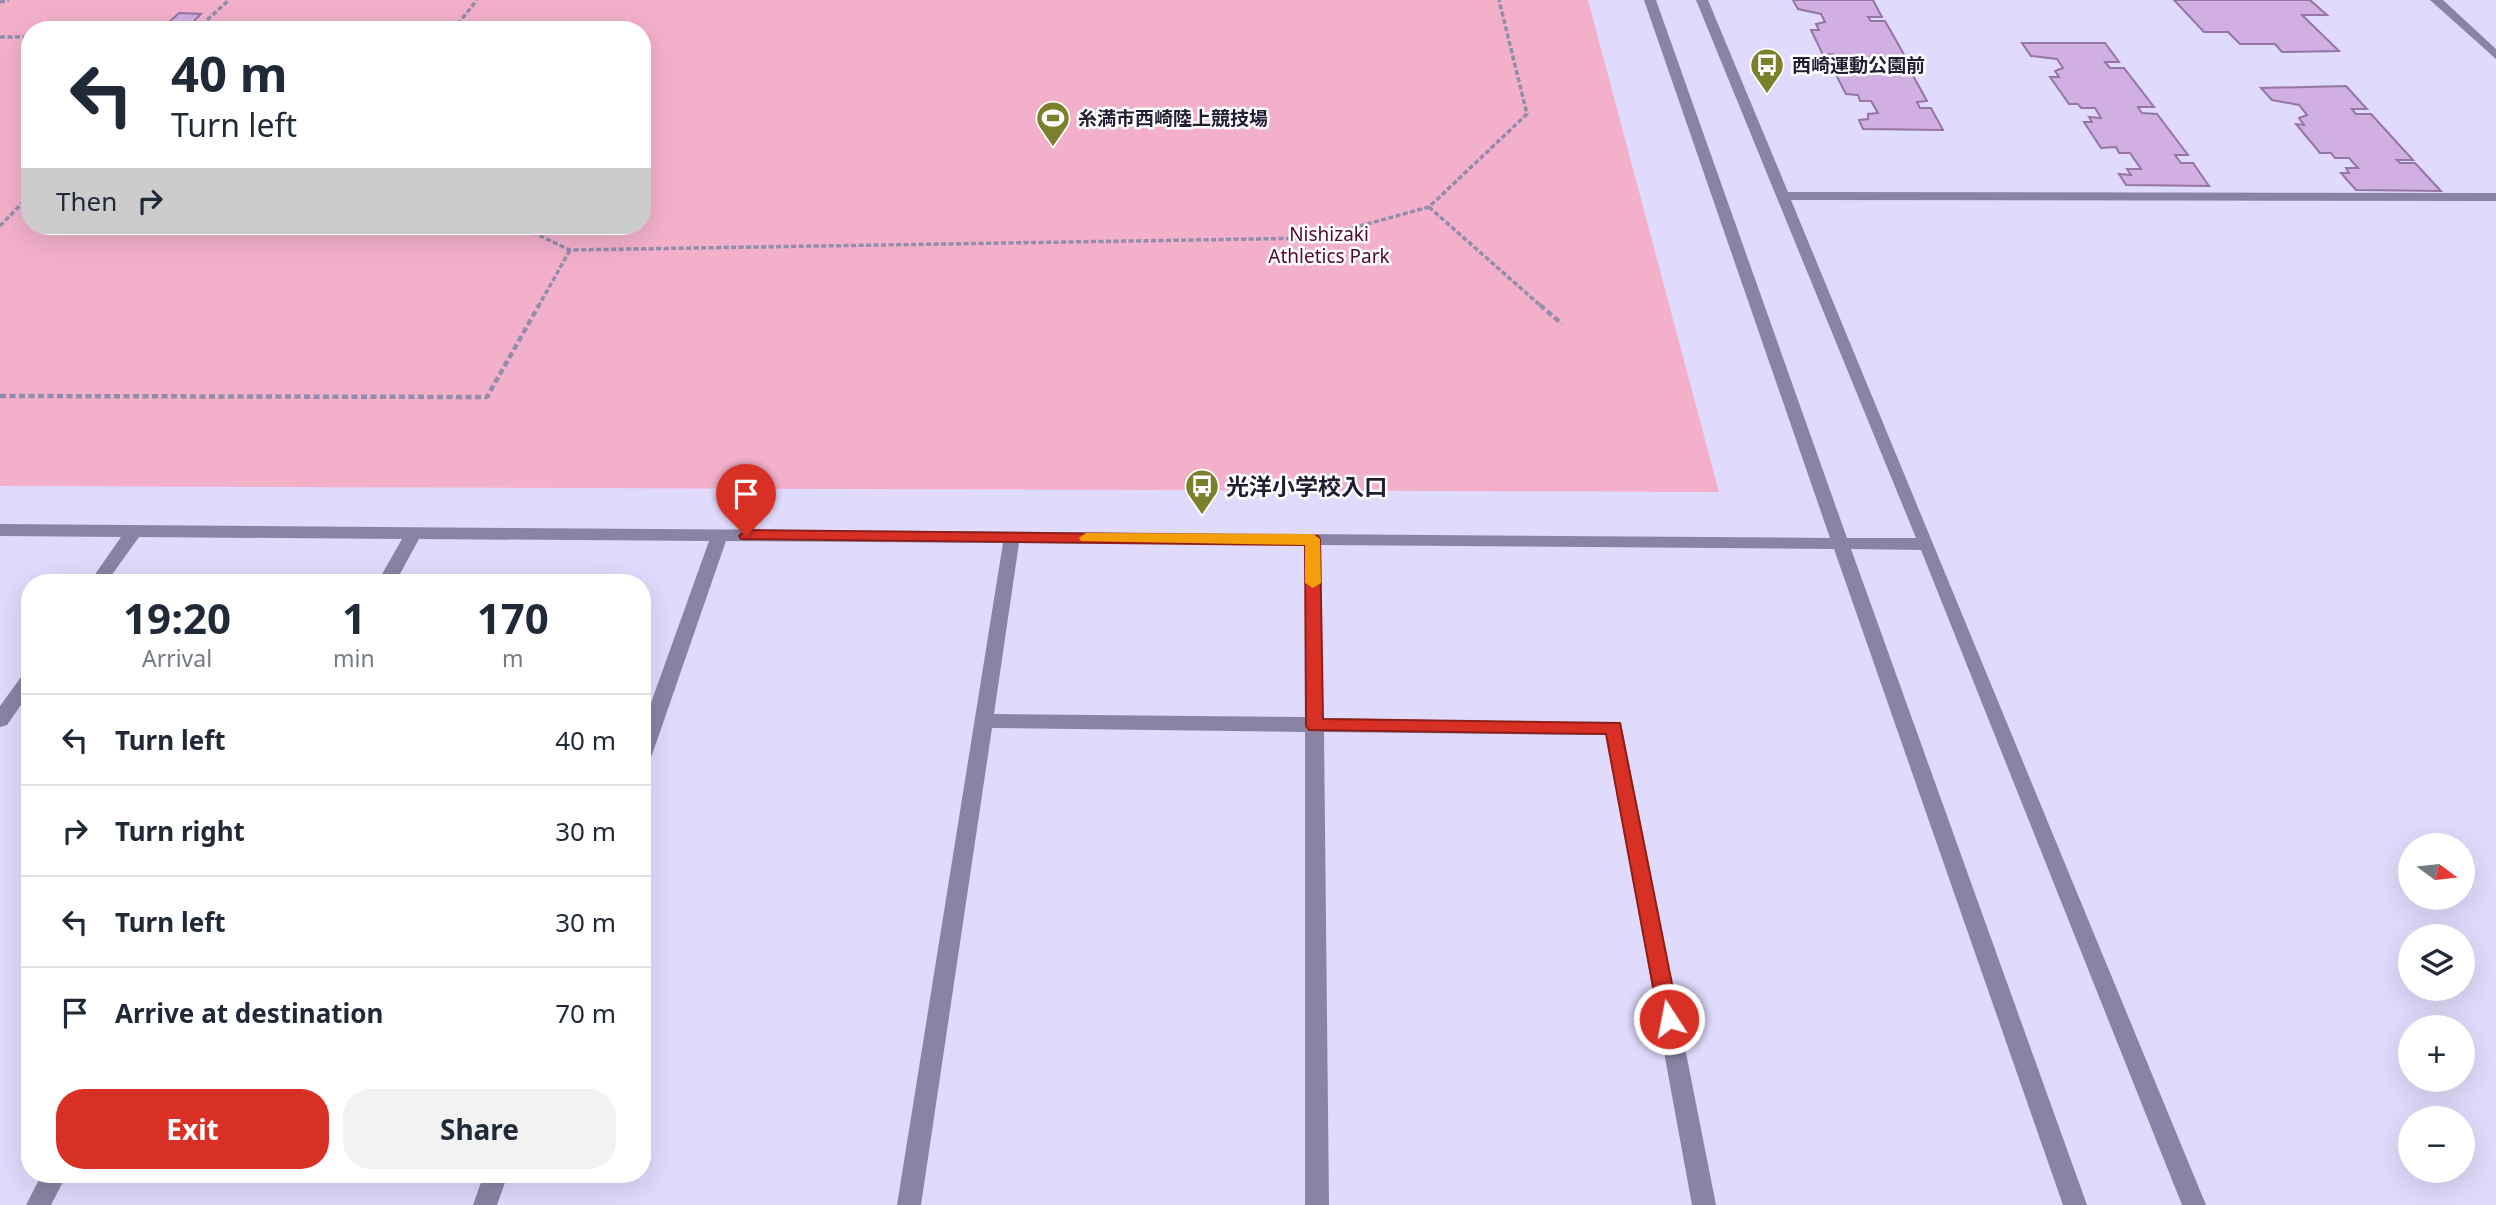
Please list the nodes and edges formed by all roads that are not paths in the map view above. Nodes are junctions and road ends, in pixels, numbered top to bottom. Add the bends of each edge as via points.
1 (1650, 0) edge
2 (1702, 0) edge
3 (2436, 0) edge
4 (2496, 55) edge
5 (1783, 196) junction
6 (2496, 197) edge
7 (0, 530) edge
8 (134, 531) junction
9 (414, 533) junction
10 (720, 535) junction
11 (1012, 537) junction
12 (1313, 539) junction
13 (1840, 543) junction
14 (1927, 544) junction
15 (103, 574) edge
16 (391, 574) edge
17 (21, 689) edge
18 (2, 713) edge
19 (986, 721) junction
20 (1315, 726) junction
21 (651, 730) edge
22 (50, 1183) edge
23 (493, 1183) edge
24 (38, 1205) edge
25 (485, 1205) edge
26 (909, 1205) edge
27 (1317, 1205) edge
28 (1704, 1205) edge
29 (2075, 1205) edge
30 (2194, 1205) edge

1 - 13 street
2 - 5 street
3 - 4 street
5 - 6 street
5 - 14 street
7 - 8 street
8 - 9 street
8 - 15 street
9 - 10 street
9 - 16 street
10 - 11 street
10 - 21 street
11 - 12 street
11 - 19 street
12 - 13 street
12 - 20 street
13 - 14 street
13 - 29 street
14 - 30 street
17 - 18 street
19 - 20 street
19 - 26 street
20 - 27 street
20 - 28 street via 1614,727
22 - 24 street
23 - 25 street

